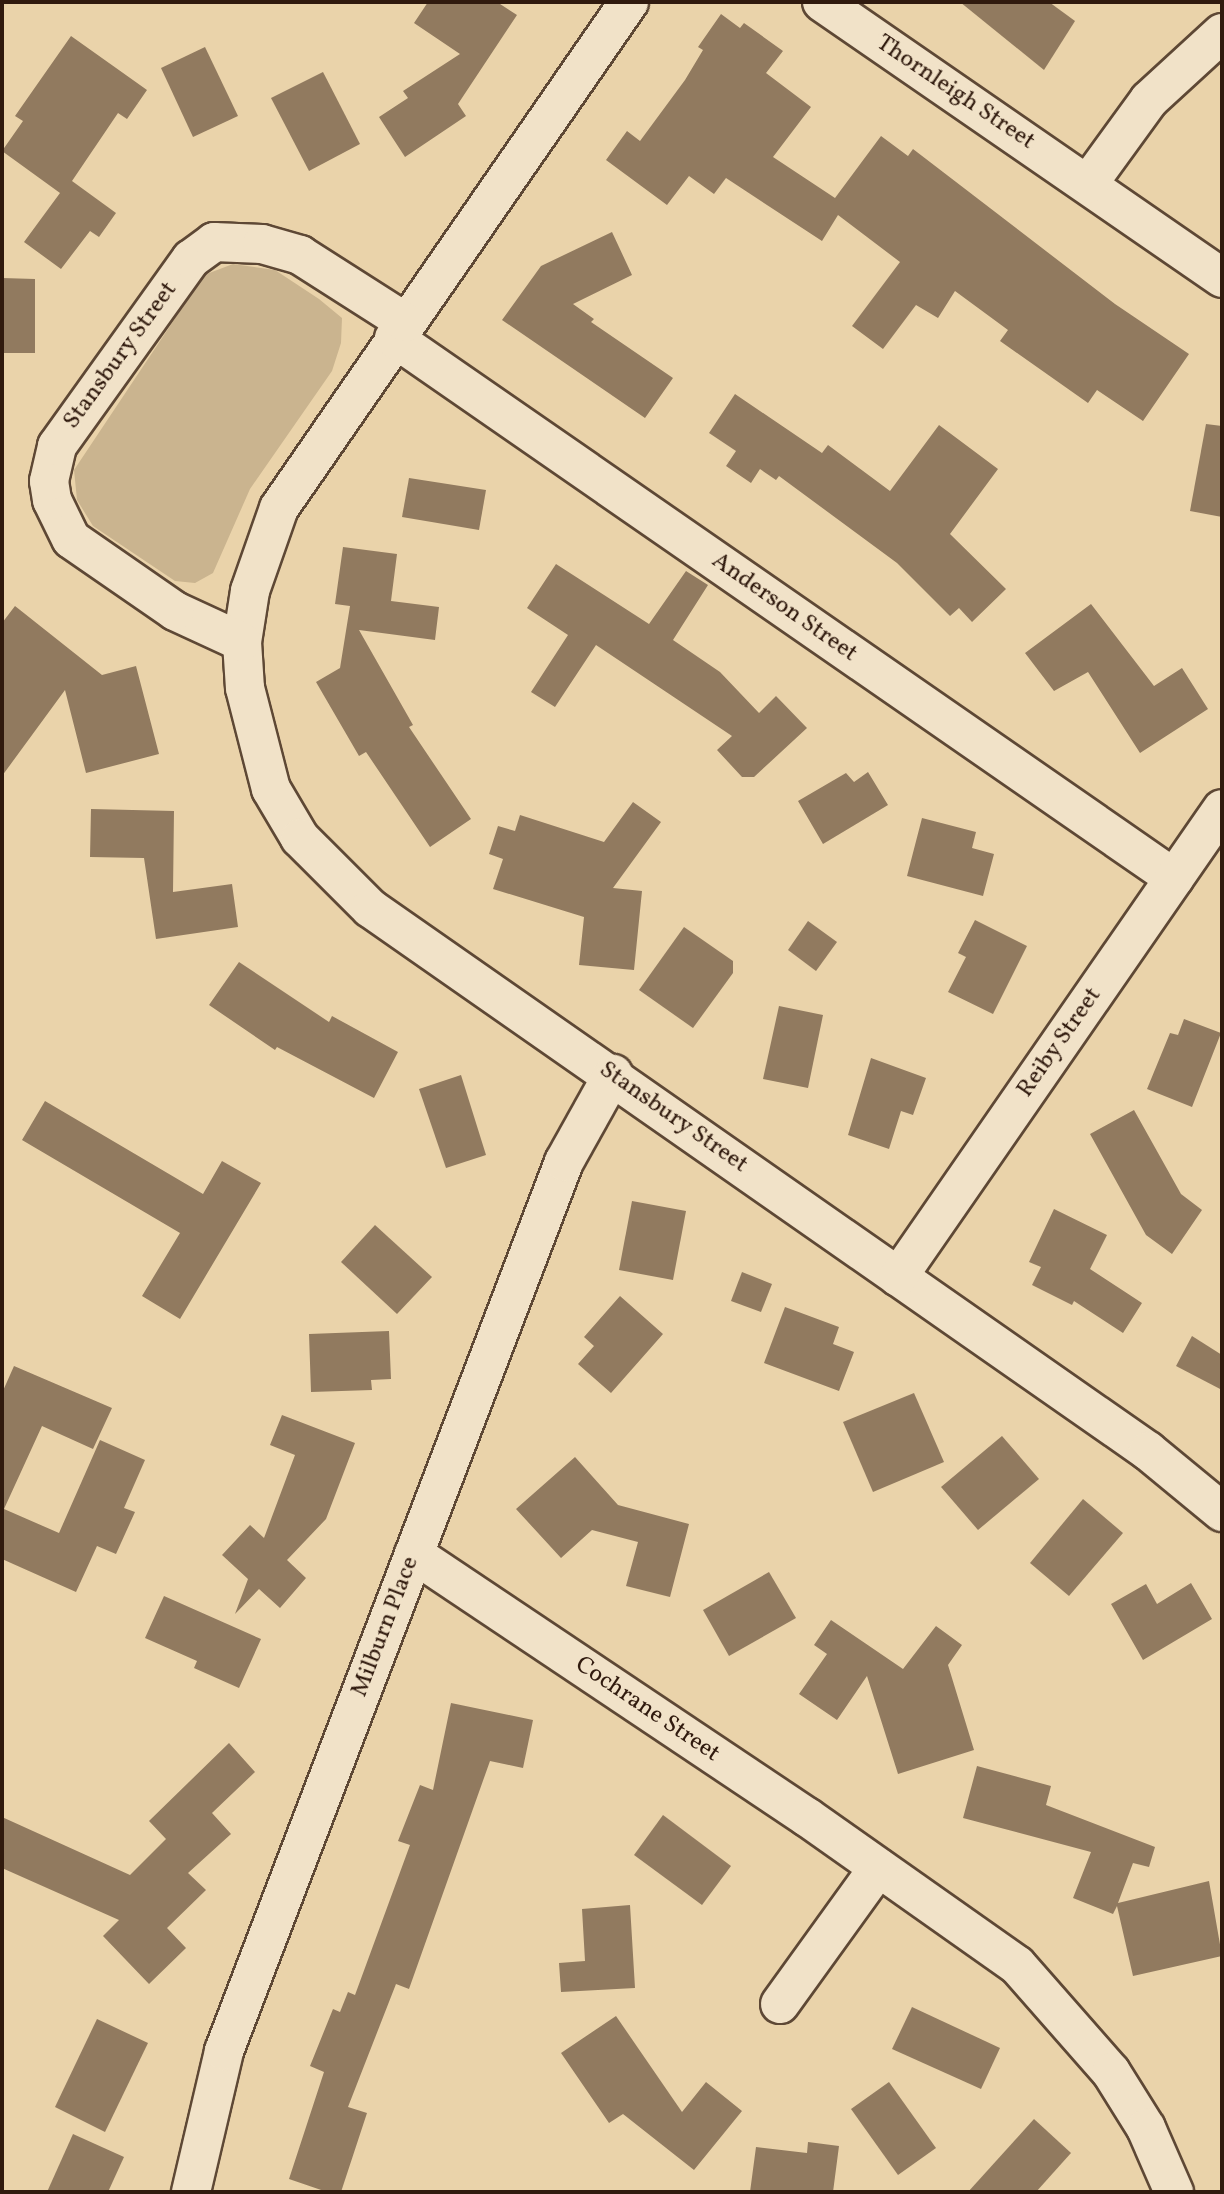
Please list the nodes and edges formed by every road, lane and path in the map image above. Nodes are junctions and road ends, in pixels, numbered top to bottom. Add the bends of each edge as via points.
1 (629, 2) edge
2 (822, 2) edge
3 (1222, 33) edge
4 (1088, 184) junction
5 (1222, 278) edge
6 (399, 330) junction
7 (242, 642) junction
8 (1222, 809) edge
9 (1174, 878) junction
10 (613, 1074) junction
11 (898, 1277) junction
12 (1222, 1512) edge
13 (414, 1554) junction
14 (878, 1868) junction
15 (780, 2004) dead end
16 (191, 2192) edge
17 (1174, 2192) edge

1 - 6 street, Stansbury Street
2 - 4 street, Thornleigh Street
3 - 4 street via 1149,100
4 - 5 street, Thornleigh Street
6 - 7 street, Stansbury Street via 279,508 250,591
6 - 7 street, Stansbury Street via 300,255 253,242 214,242 191,259 57,446 49,481 71,539 175,611
6 - 9 street, Anderson Street
7 - 10 street, Stansbury Street via 256,738 271,789 300,838 370,908
8 - 9 street, Reiby Street
9 - 11 street, Reiby Street
10 - 11 street, Stansbury Street
10 - 13 street, Milburn Place via 564,1162
11 - 12 street, Stansbury Street via 1148,1451
13 - 14 street, Cochrane Street
13 - 16 street, Milburn Place via 224,2051
14 - 15 street
14 - 17 street, Cochrane Street via 1017,1965 1067,2018 1146,2128

